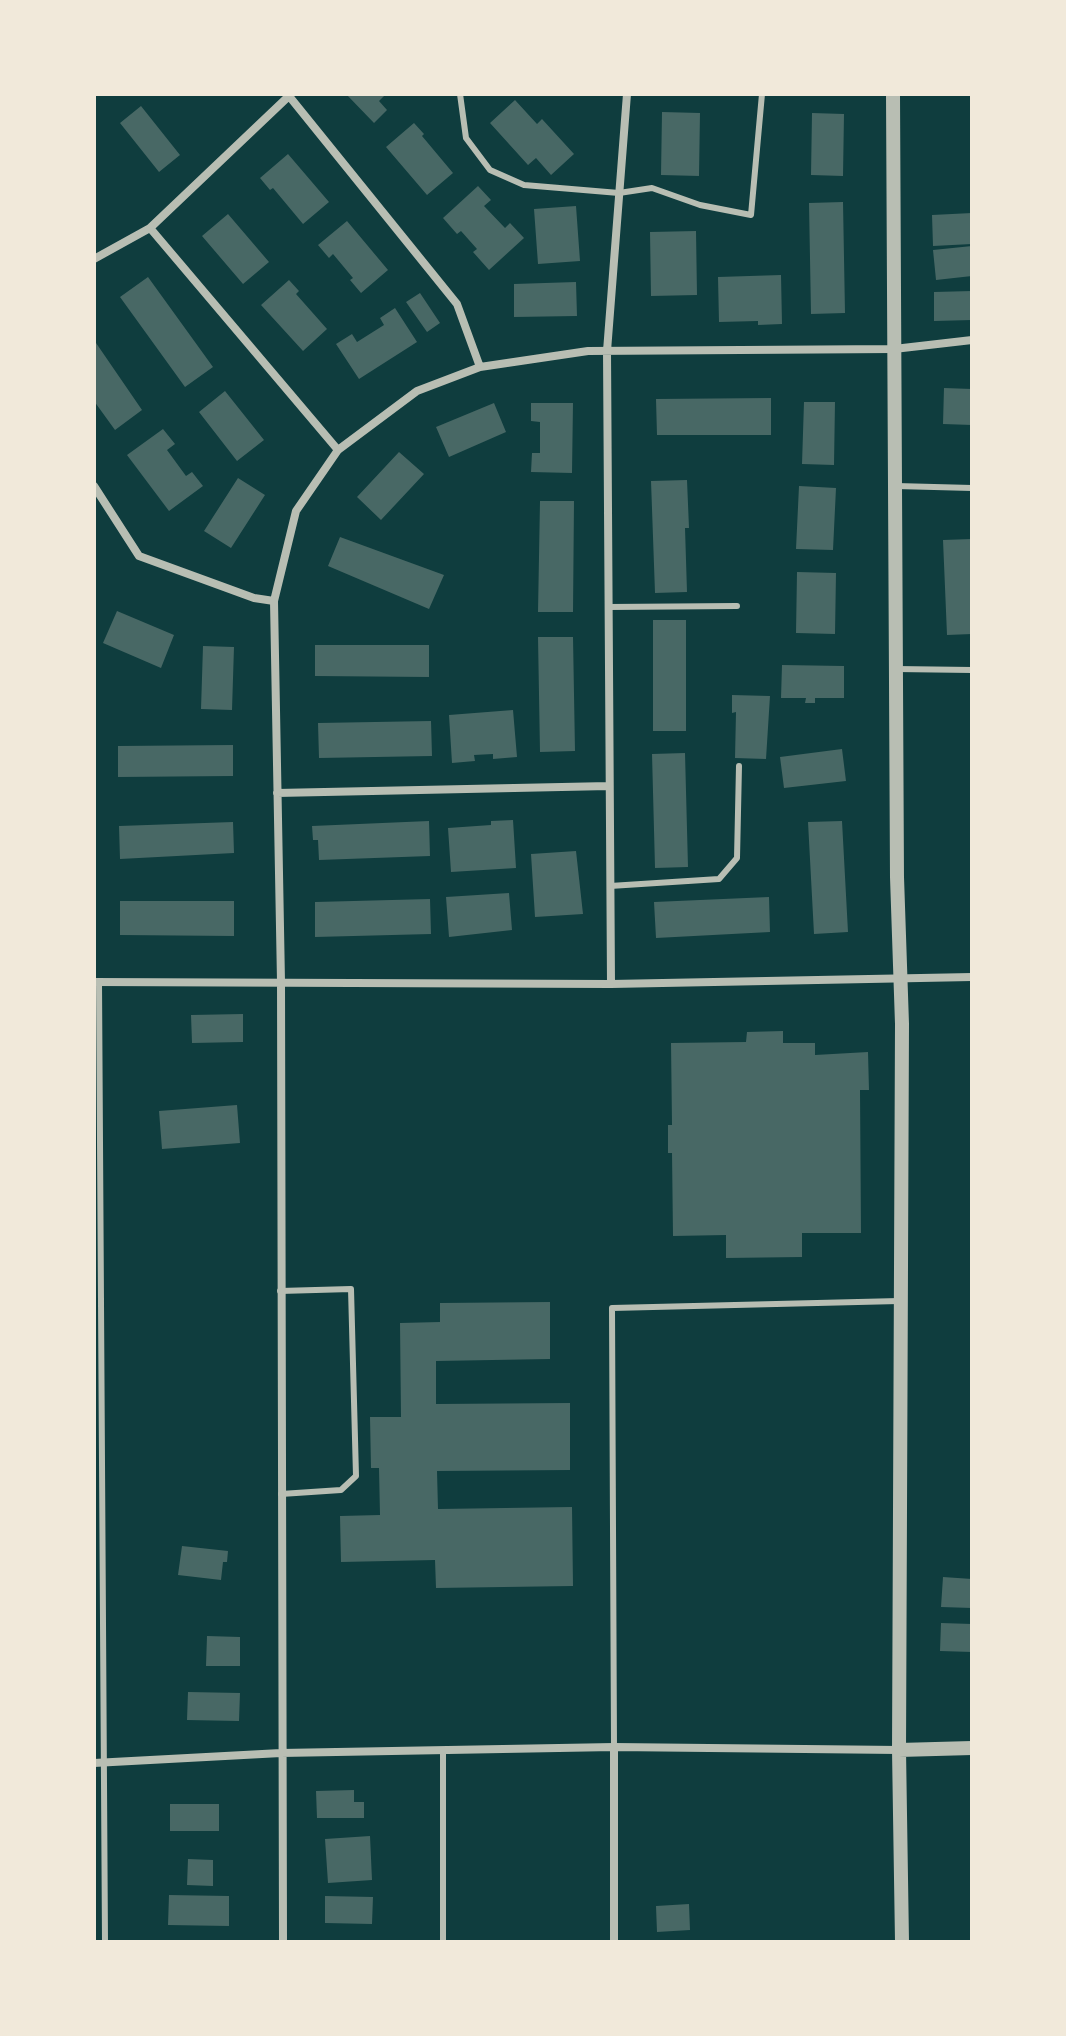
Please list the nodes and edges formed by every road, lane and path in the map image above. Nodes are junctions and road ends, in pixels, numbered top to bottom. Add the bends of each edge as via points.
1 (460, 94) edge
2 (627, 94) edge
3 (762, 94) edge
4 (893, 94) edge
5 (290, 95) edge
6 (619, 193) junction
7 (150, 228) junction
8 (94, 259) edge
9 (972, 340) edge
10 (894, 349) junction
11 (607, 351) junction
12 (480, 367) junction
13 (338, 450) junction
14 (94, 486) edge
15 (895, 486) junction
16 (972, 488) edge
17 (274, 601) junction
18 (737, 606) dead end
19 (608, 607) junction
20 (896, 669) junction
21 (972, 670) edge
22 (739, 766) dead end
23 (609, 786) junction
24 (277, 793) junction
25 (610, 886) junction
26 (900, 977) junction
27 (972, 977) edge
28 (96, 982) edge
29 (281, 982) junction
30 (611, 984) junction
31 (280, 1291) junction
32 (902, 1301) junction
33 (281, 1494) junction
34 (614, 1747) junction
35 (972, 1748) edge
36 (443, 1750) junction
37 (899, 1750) junction
38 (281, 1753) junction
39 (99, 1763) edge
40 (105, 1942) edge
41 (283, 1942) edge
42 (443, 1942) edge
43 (614, 1942) edge
44 (902, 1942) edge

1 - 6 lane via 466,138 490,170 524,185
2 - 6 street
3 - 6 lane via 751,215 652,188
4 - 10 street
5 - 7 street
5 - 12 street via 457,304
6 - 11 street
7 - 8 street
7 - 13 street
9 - 10 street
10 - 11 street
10 - 15 street
11 - 12 street
11 - 19 street
12 - 13 street via 417,391
13 - 17 street via 296,511
14 - 17 street via 139,556
15 - 16 lane
15 - 20 street
17 - 24 street
18 - 19 lane
19 - 23 street
20 - 21 lane
20 - 26 street
22 - 25 lane via 737,858 719,879
23 - 24 street
23 - 25 street
24 - 29 street
25 - 30 street
26 - 27 street
26 - 30 street
26 - 32 street
28 - 29 street
28 - 39 lane
29 - 30 street
29 - 31 street
31 - 33 street
31 - 33 lane via 351,1289 356,1476 341,1490
32 - 34 lane via 612,1308
32 - 37 street
33 - 38 street
34 - 36 street
34 - 37 street
34 - 43 street
35 - 37 street
36 - 38 street
36 - 42 lane
37 - 44 street
38 - 39 street
38 - 41 street
39 - 40 lane

